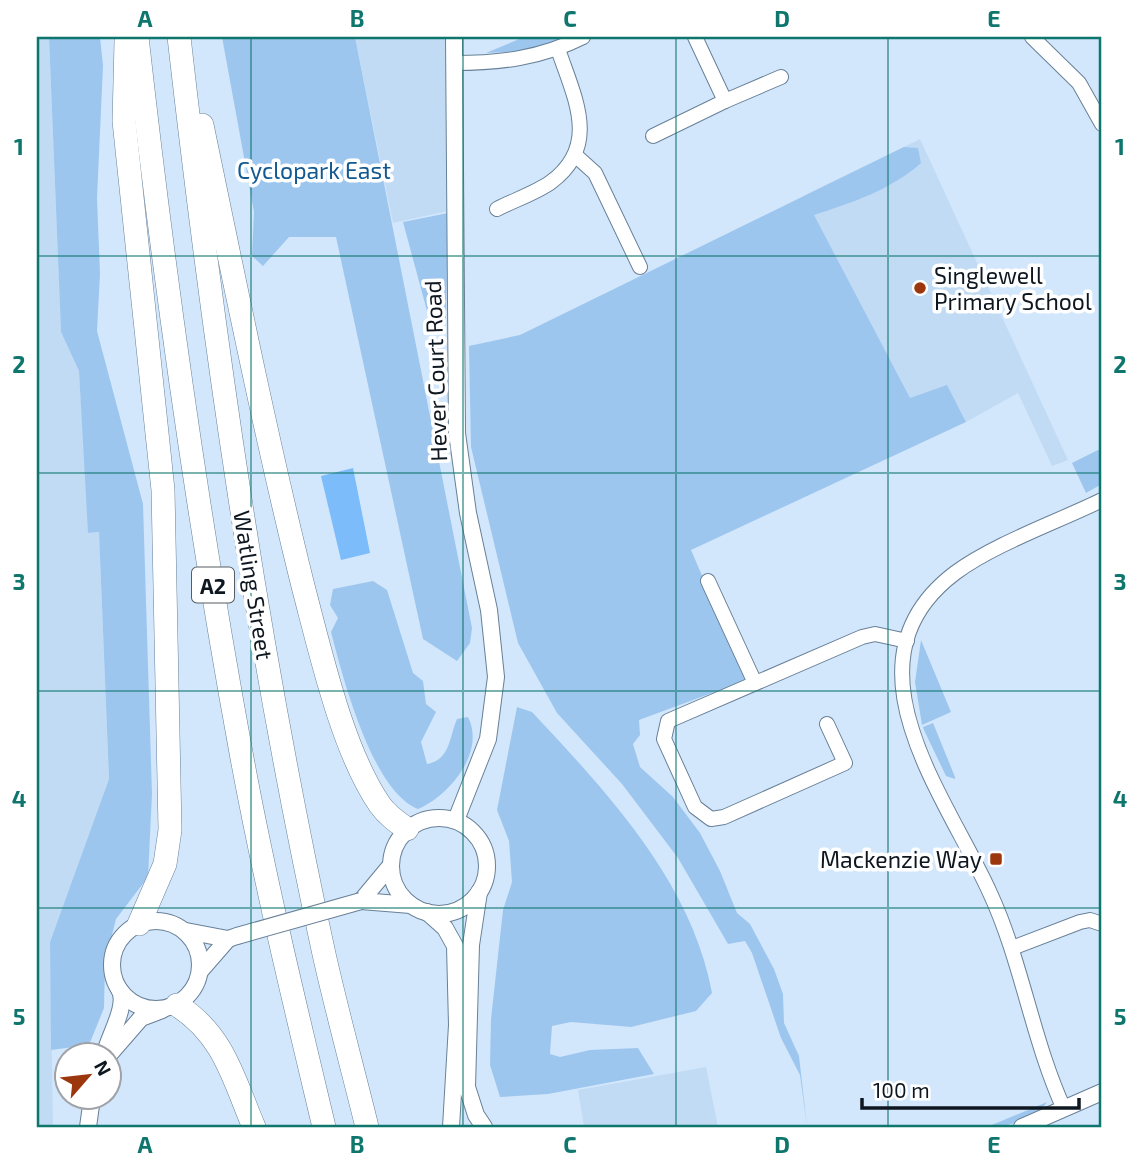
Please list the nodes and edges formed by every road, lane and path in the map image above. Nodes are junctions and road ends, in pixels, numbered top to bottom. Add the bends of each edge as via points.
1 (126, 37) edge
2 (137, 37) edge
3 (181, 37) edge
4 (454, 37) edge
5 (583, 37) edge
6 (695, 37) edge
7 (1032, 37) edge
8 (558, 49) junction
9 (454, 63) junction
10 (781, 77) dead end
11 (725, 101) junction
12 (1102, 124) edge
13 (653, 136) dead end
14 (575, 155) junction
15 (497, 209) dead end
16 (640, 267) dead end
17 (1102, 500) edge
18 (708, 581) dead end
19 (907, 641) junction
20 (755, 683) junction
21 (827, 724) dead end
22 (456, 820) junction
23 (407, 829) junction
24 (391, 865) junction
25 (479, 892) junction
26 (360, 901) junction
27 (419, 909) junction
28 (139, 924) junction
29 (1102, 924) edge
30 (186, 931) junction
31 (232, 937) junction
32 (1012, 948) junction
33 (201, 970) junction
34 (118, 988) junction
35 (170, 1007) junction
36 (107, 1042) edge
37 (118, 1042) edge
38 (1102, 1093) edge
39 (1064, 1109) junction
40 (254, 1127) edge
41 (324, 1127) edge
42 (367, 1127) edge
43 (451, 1127) edge
44 (484, 1127) edge
45 (1022, 1127) edge

1 - 28 highway via 124,121 163,490 169,804 165,863
2 - 41 highway, Watling Street / A2 via 152,171 219,624 260,845
3 - 23 highway via 262,410 329,682 352,747 379,803
3 - 42 highway, Watling Street / A2 via 201,232 268,673 325,958
4 - 9 street, Hever Court Road
5 - 8 street
6 - 11 street
7 - 12 street via 1079,83
8 - 9 street via 514,60
8 - 14 street via 582,132
9 - 22 street, Hever Court Road via 457,433 467,513 489,610 496,677 488,739
10 - 11 street
11 - 13 street
14 - 15 street via 551,182
14 - 16 street via 595,173
17 - 19 street via 954,574 923,606
18 - 20 street
19 - 20 street via 875,634 862,637
19 - 32 street via 901,677 910,731 979,868
20 - 21 street via 668,722 664,739 695,807 711,820 845,764
22 - 23 street via 430,818
22 - 25 street via 478,838 485,851 487,865
23 - 24 street
24 - 26 street
24 - 27 street via 397,887
25 - 27 street via 456,911
25 - 44 street via 471,945 467,1087
26 - 27 street
26 - 31 street, bridge
27 - 43 street via 445,928 455,946 457,1025
28 - 30 street via 163,921
28 - 34 street via 126,932 112,959
29 - 32 street via 1080,922
30 - 31 street
30 - 33 street via 195,942
31 - 33 street
32 - 39 street
33 - 35 street via 193,989
34 - 35 street via 138,1006
34 - 36 street via 122,1005
35 - 37 street via 141,1018
35 - 40 highway via 209,1030
38 - 39 street
39 - 45 street

